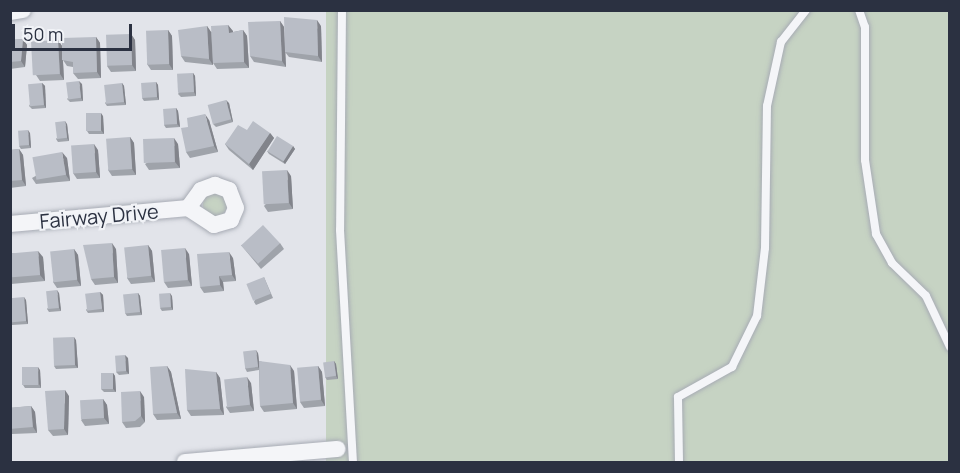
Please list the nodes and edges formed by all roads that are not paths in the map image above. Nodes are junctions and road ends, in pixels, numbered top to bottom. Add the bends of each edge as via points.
1 (23, 10) edge
2 (342, 10) edge
3 (806, 10) edge
4 (859, 10) edge
5 (10, 12) edge
6 (188, 208) dead end
7 (10, 224) edge
8 (950, 347) edge
9 (337, 449) dead end
10 (185, 462) edge
11 (353, 462) edge
12 (679, 462) edge

1 - 5 street
2 - 11 lane via 340,230
3 - 12 lane via 781,42 767,106 765,248 757,316 732,367 678,398
4 - 8 lane via 865,27 865,160 874,224 892,263 926,296
6 - 7 street, Fairway Drive
9 - 10 street

